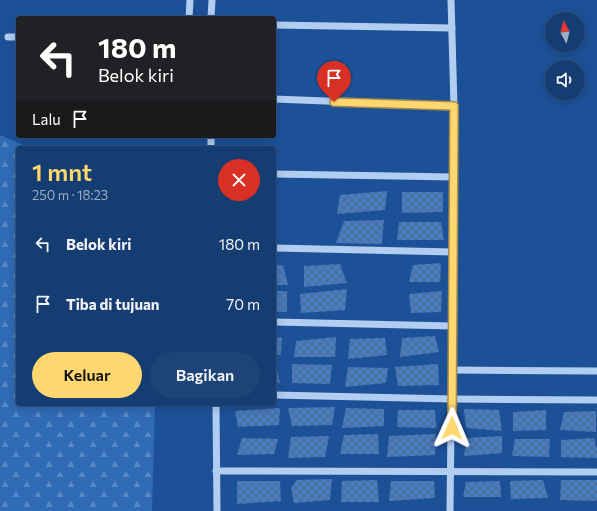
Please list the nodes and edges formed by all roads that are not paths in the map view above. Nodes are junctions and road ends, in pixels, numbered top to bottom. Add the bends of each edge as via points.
1 (190, 0) edge
2 (212, 0) edge
3 (451, 0) edge
4 (189, 16) edge
5 (211, 16) edge
6 (276, 26) edge
7 (452, 28) junction
8 (8, 37) dead end
9 (16, 37) edge
10 (276, 99) edge
11 (454, 106) junction
12 (276, 174) edge
13 (454, 177) junction
14 (276, 248) edge
15 (453, 252) junction
16 (276, 322) edge
17 (452, 326) junction
18 (453, 370) junction
19 (597, 370) edge
20 (276, 395) edge
21 (452, 399) junction
22 (597, 400) edge
23 (216, 406) edge
24 (216, 471) junction
25 (451, 472) junction
26 (597, 472) edge
27 (216, 511) edge
28 (450, 511) edge

1 - 4 street
2 - 5 street
3 - 7 street
6 - 7 street
7 - 11 street
8 - 9 street
10 - 11 street
11 - 13 street
12 - 13 street
13 - 15 street
14 - 15 street
15 - 17 street
16 - 17 street
17 - 18 street
18 - 19 street
18 - 21 street
20 - 21 street
21 - 22 street
21 - 25 street
23 - 24 street
24 - 25 street
24 - 27 street
25 - 26 street
25 - 28 street

